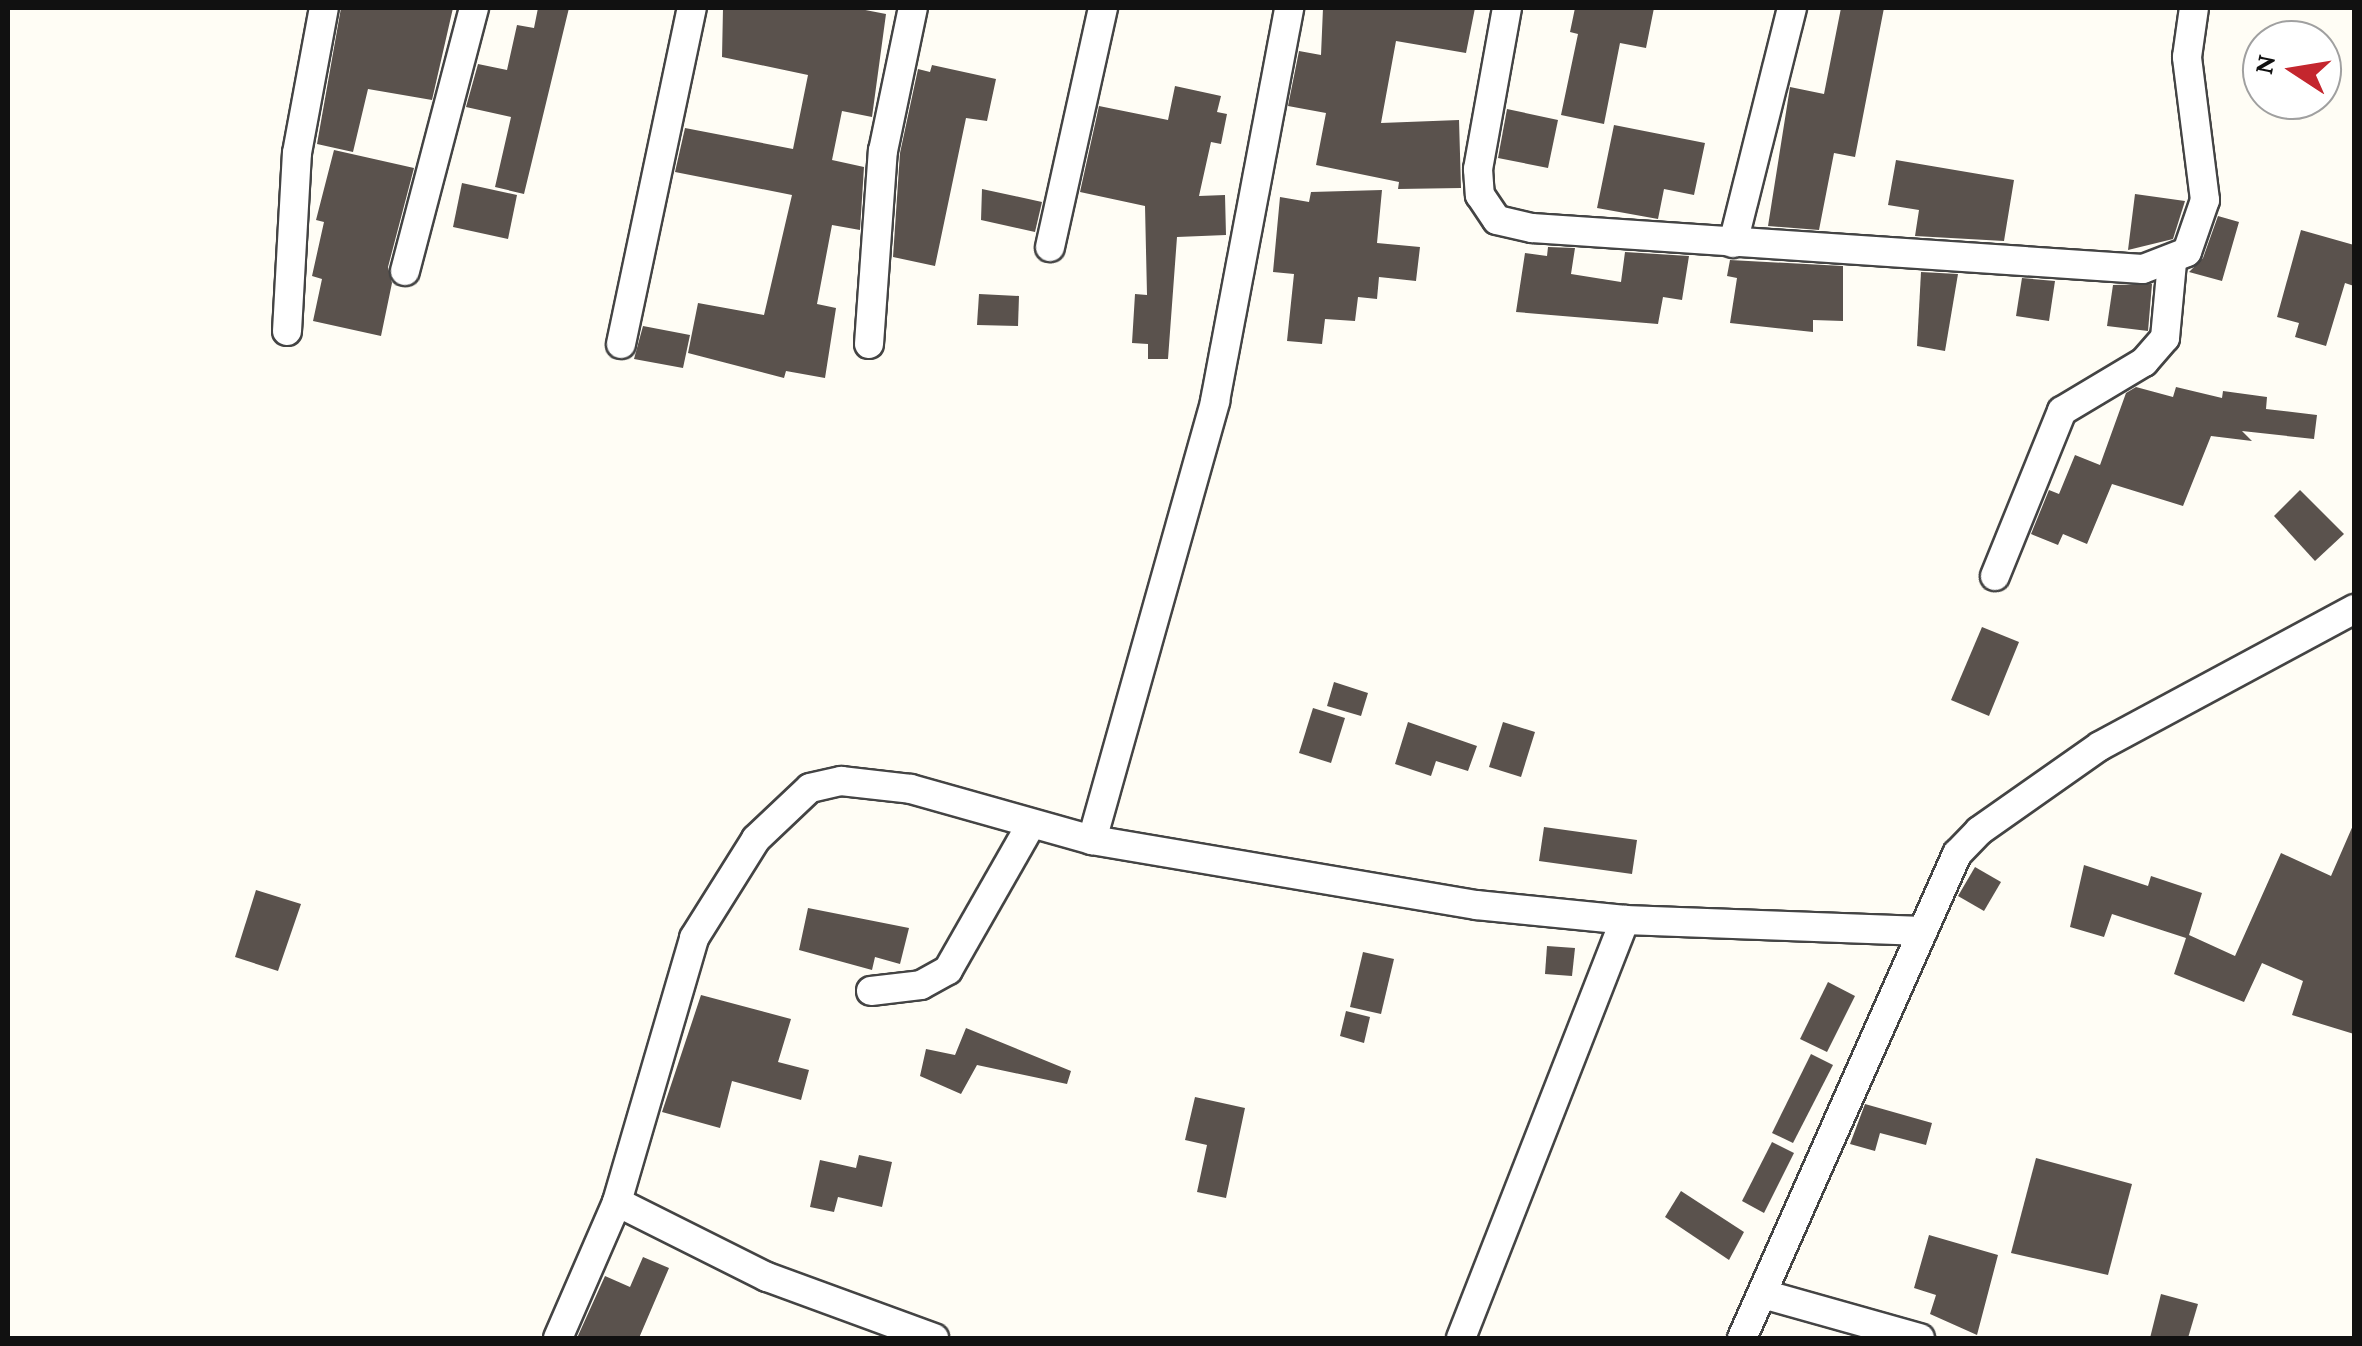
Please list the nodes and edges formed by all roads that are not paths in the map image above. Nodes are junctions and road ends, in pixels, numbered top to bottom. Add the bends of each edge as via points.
1 (324, 8) edge
2 (474, 8) edge
3 (692, 8) edge
4 (912, 8) edge
5 (1103, 8) edge
6 (1289, 8) edge
7 (1507, 8) edge
8 (1792, 8) edge
9 (2194, 8) edge
10 (1733, 243) junction
11 (1050, 247) dead end
12 (2172, 263) junction
13 (405, 272) dead end
14 (286, 331) dead end
15 (620, 344) dead end
16 (869, 344) dead end
17 (1996, 576) dead end
18 (2354, 610) edge
19 (1030, 826) junction
20 (1092, 840) junction
21 (1625, 920) junction
22 (1923, 932) junction
23 (871, 991) dead end
24 (617, 1202) junction
25 (1762, 1294) junction
26 (558, 1338) edge
27 (934, 1338) edge
28 (1461, 1338) edge
29 (1742, 1338) edge
30 (1920, 1338) edge

1 - 14 street via 297,154
2 - 13 street
3 - 15 street
4 - 16 street via 883,151
5 - 11 street
6 - 20 street via 1215,400
7 - 10 street via 1478,169 1486,211 1514,226
8 - 10 street
9 - 12 street via 2187,57 2205,200 2187,252
10 - 12 street via 2144,269
12 - 17 street via 2165,338 2144,362 2062,412
18 - 22 street via 2100,746 1979,830 1957,854
19 - 20 street
19 - 23 street via 948,970 921,986
19 - 24 street via 874,782 810,788 784,806 756,839 683,962
20 - 21 street via 1378,892
21 - 22 street
21 - 28 street
22 - 25 street
24 - 26 street
24 - 27 street via 767,1277
25 - 29 street
25 - 30 street

